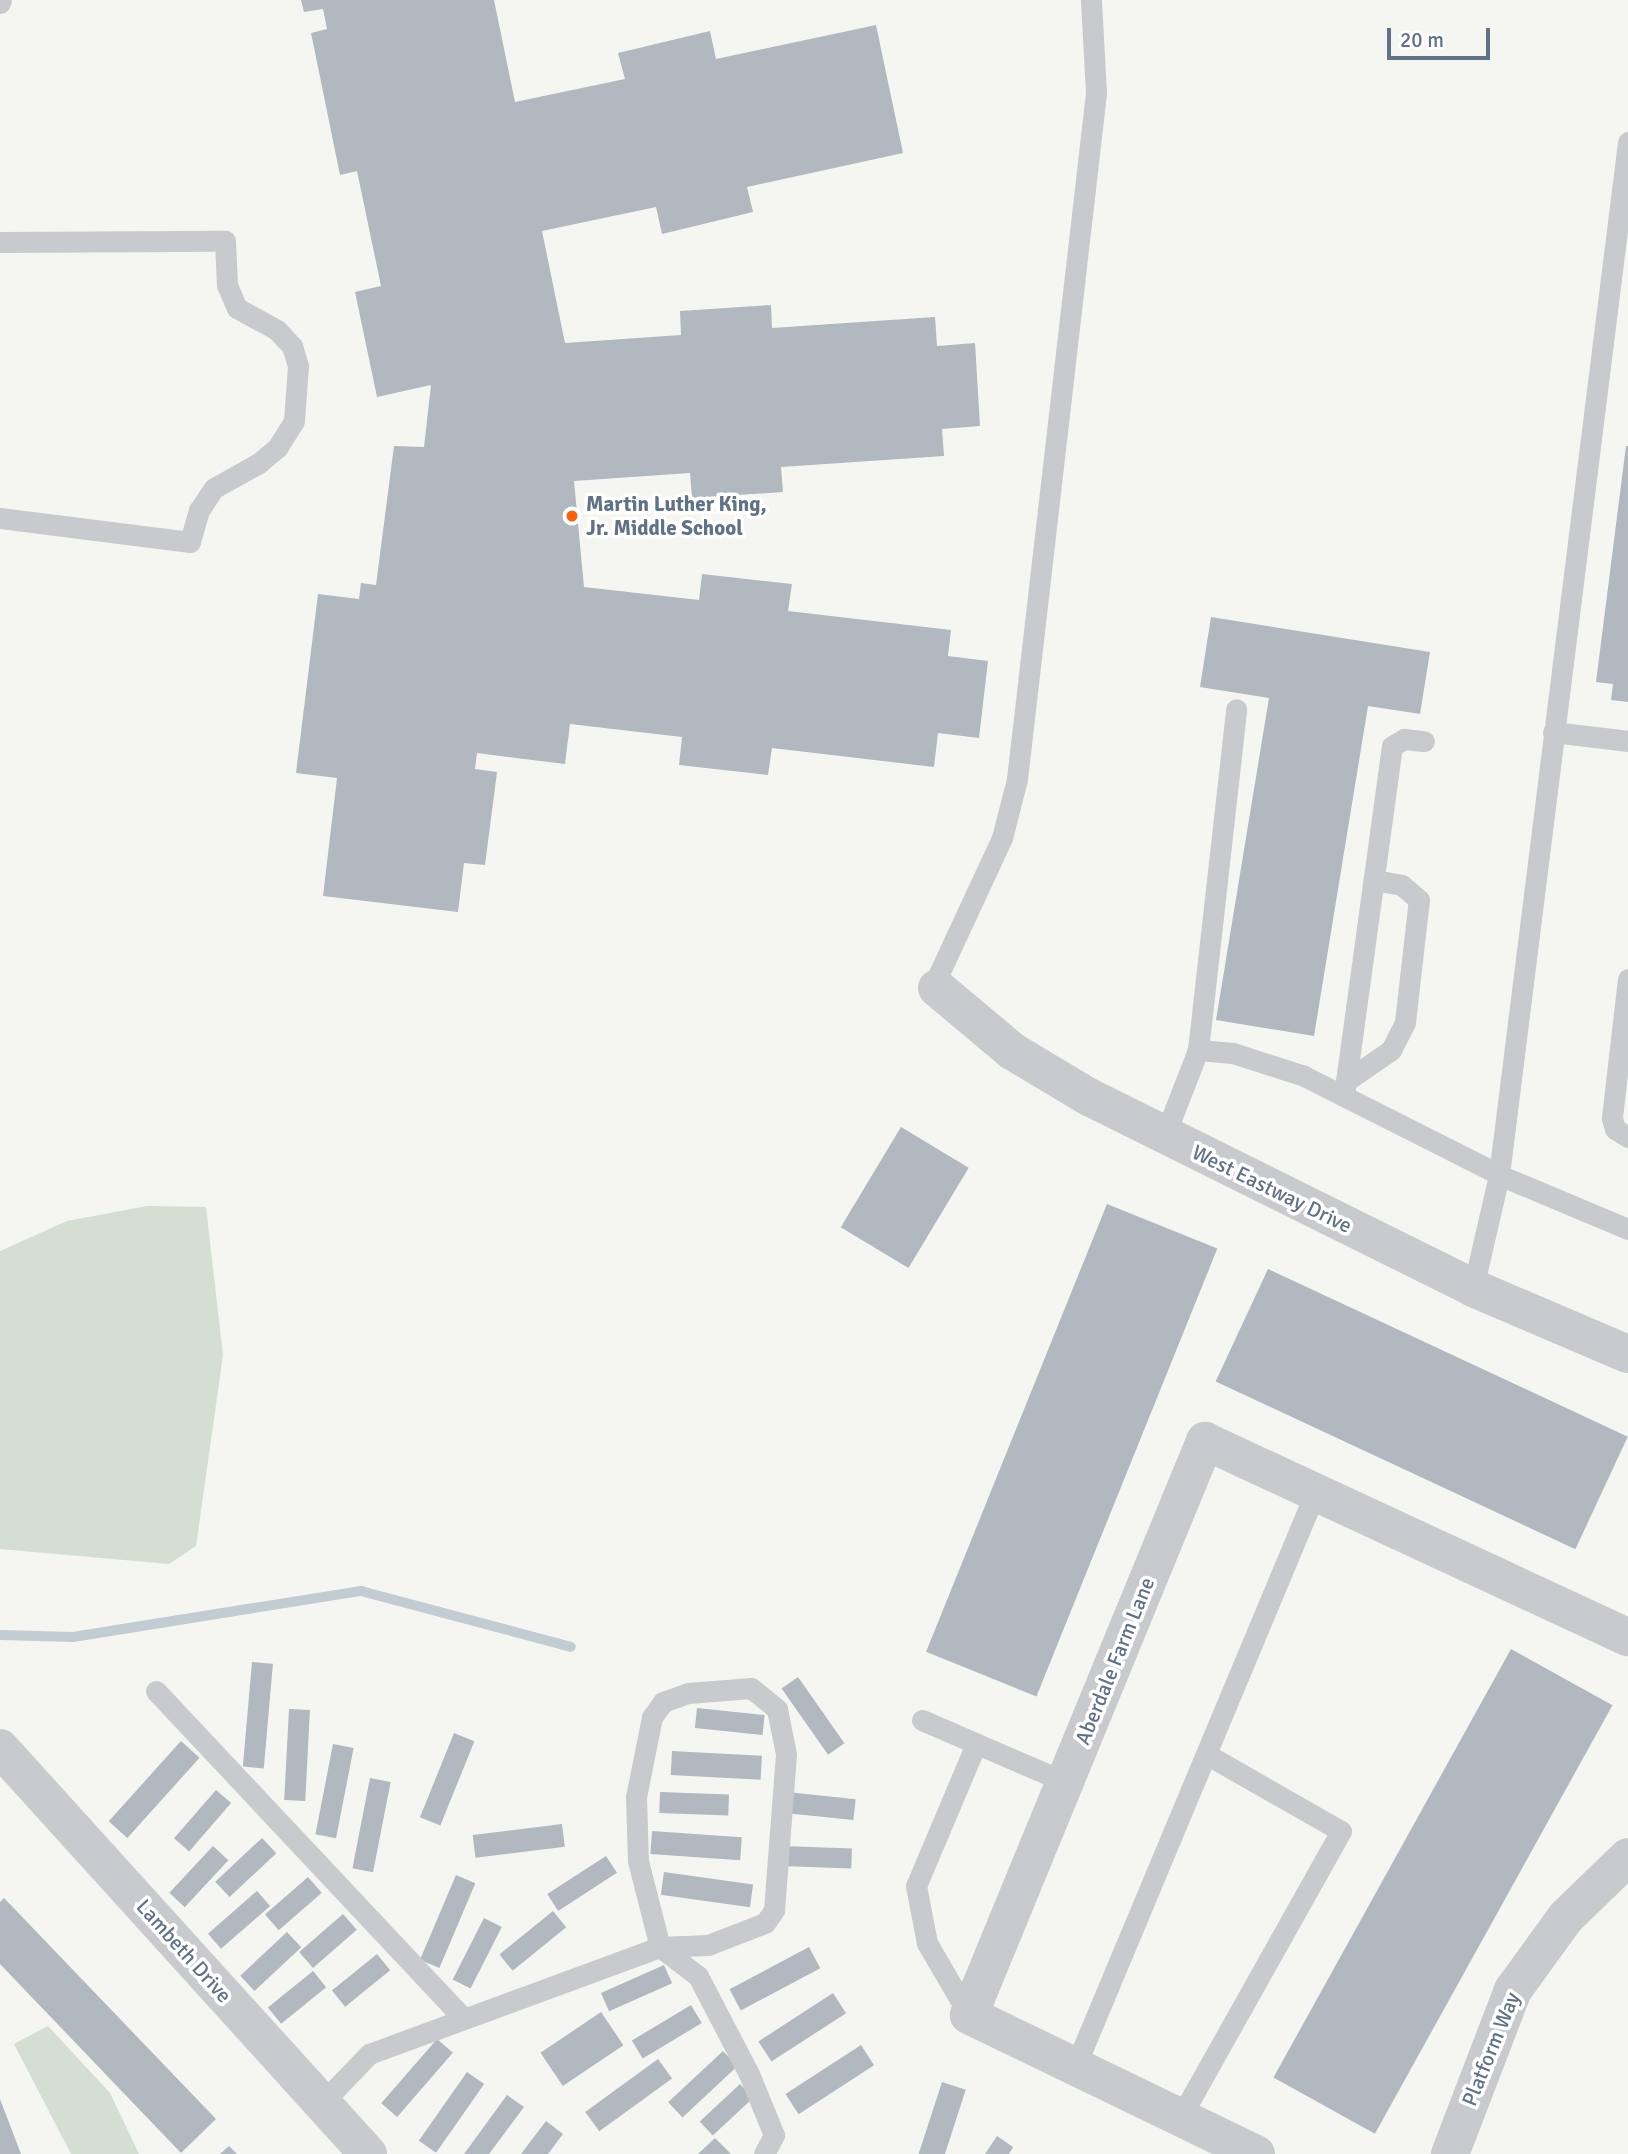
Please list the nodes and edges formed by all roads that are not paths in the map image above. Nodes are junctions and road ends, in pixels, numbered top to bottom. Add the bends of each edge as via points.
1 (1091, 0) edge
2 (1628, 148) edge
3 (0, 242) edge
4 (1621, 256) edge
5 (0, 518) edge
6 (1236, 709) dead end
7 (1553, 732) junction
8 (1424, 741) dead end
9 (1628, 741) edge
10 (1373, 880) junction
11 (1628, 979) edge
12 (937, 988) joint
13 (1624, 1041) edge
14 (1198, 1050) junction
15 (1345, 1089) junction
16 (1165, 1135) junction
17 (1628, 1137) edge
18 (1499, 1175) junction
19 (1628, 1229) edge
20 (1473, 1288) junction
21 (1628, 1354) edge
22 (1316, 1491) junction
23 (1628, 1637) edge
24 (156, 1690) dead end
25 (922, 1720) dead end
26 (976, 1744) junction
27 (0, 1748) edge
28 (1206, 1754) junction
29 (1065, 1782) junction
30 (1628, 1857) edge
31 (660, 1947) junction
32 (969, 2015) junction
33 (463, 2018) junction
34 (1075, 2067) junction
35 (322, 2103) junction
36 (1180, 2118) junction
37 (368, 2154) edge
38 (764, 2154) edge
39 (1256, 2154) edge
40 (1450, 2154) edge

1 - 12 lane via 1096,93 1017,779 1002,838 936,980
2 - 4 lane
3 - 5 lane via 225,241 227,285 237,308 277,330 292,346 298,366 294,421 278,447 259,463 214,488 199,510 190,542
4 - 7 lane
6 - 14 lane
7 - 9 lane
7 - 18 lane
8 - 10 lane via 1404,739 1392,746
10 - 15 lane
10 - 15 lane via 1402,885 1419,900 1405,1022 1391,1050
11 - 13 lane
12 - 16 street, West Eastway Drive via 1012,1051
13 - 17 lane via 1612,1122 1618,1133
14 - 15 lane via 1269,1063
14 - 16 lane
15 - 18 lane
16 - 20 street, West Eastway Drive
18 - 19 lane
18 - 20 lane
20 - 21 street, West Eastway Drive
22 - 23 street, Aberdale Farm Lane
22 - 28 lane
22 - 29 street, Aberdale Farm Lane via 1205,1441
24 - 33 lane
25 - 26 lane
26 - 29 lane
26 - 32 lane via 916,1886 927,1942
27 - 35 street, Lambeth Drive
28 - 34 lane
28 - 36 lane via 1341,1831
29 - 32 street, Aberdale Farm Lane
30 - 40 street, Platform Way via 1566,1917 1513,1990
31 - 31 lane via 708,1945 741,1936 765,1923 774,1910 784,1729 777,1709 751,1688 688,1693 663,1702 652,1717 636,1797 638,1861
31 - 33 lane
31 - 38 lane via 698,1976 749,2074 774,2135
32 - 34 street
33 - 35 lane via 369,2054
34 - 36 street
35 - 37 street, Lambeth Drive
36 - 39 street

